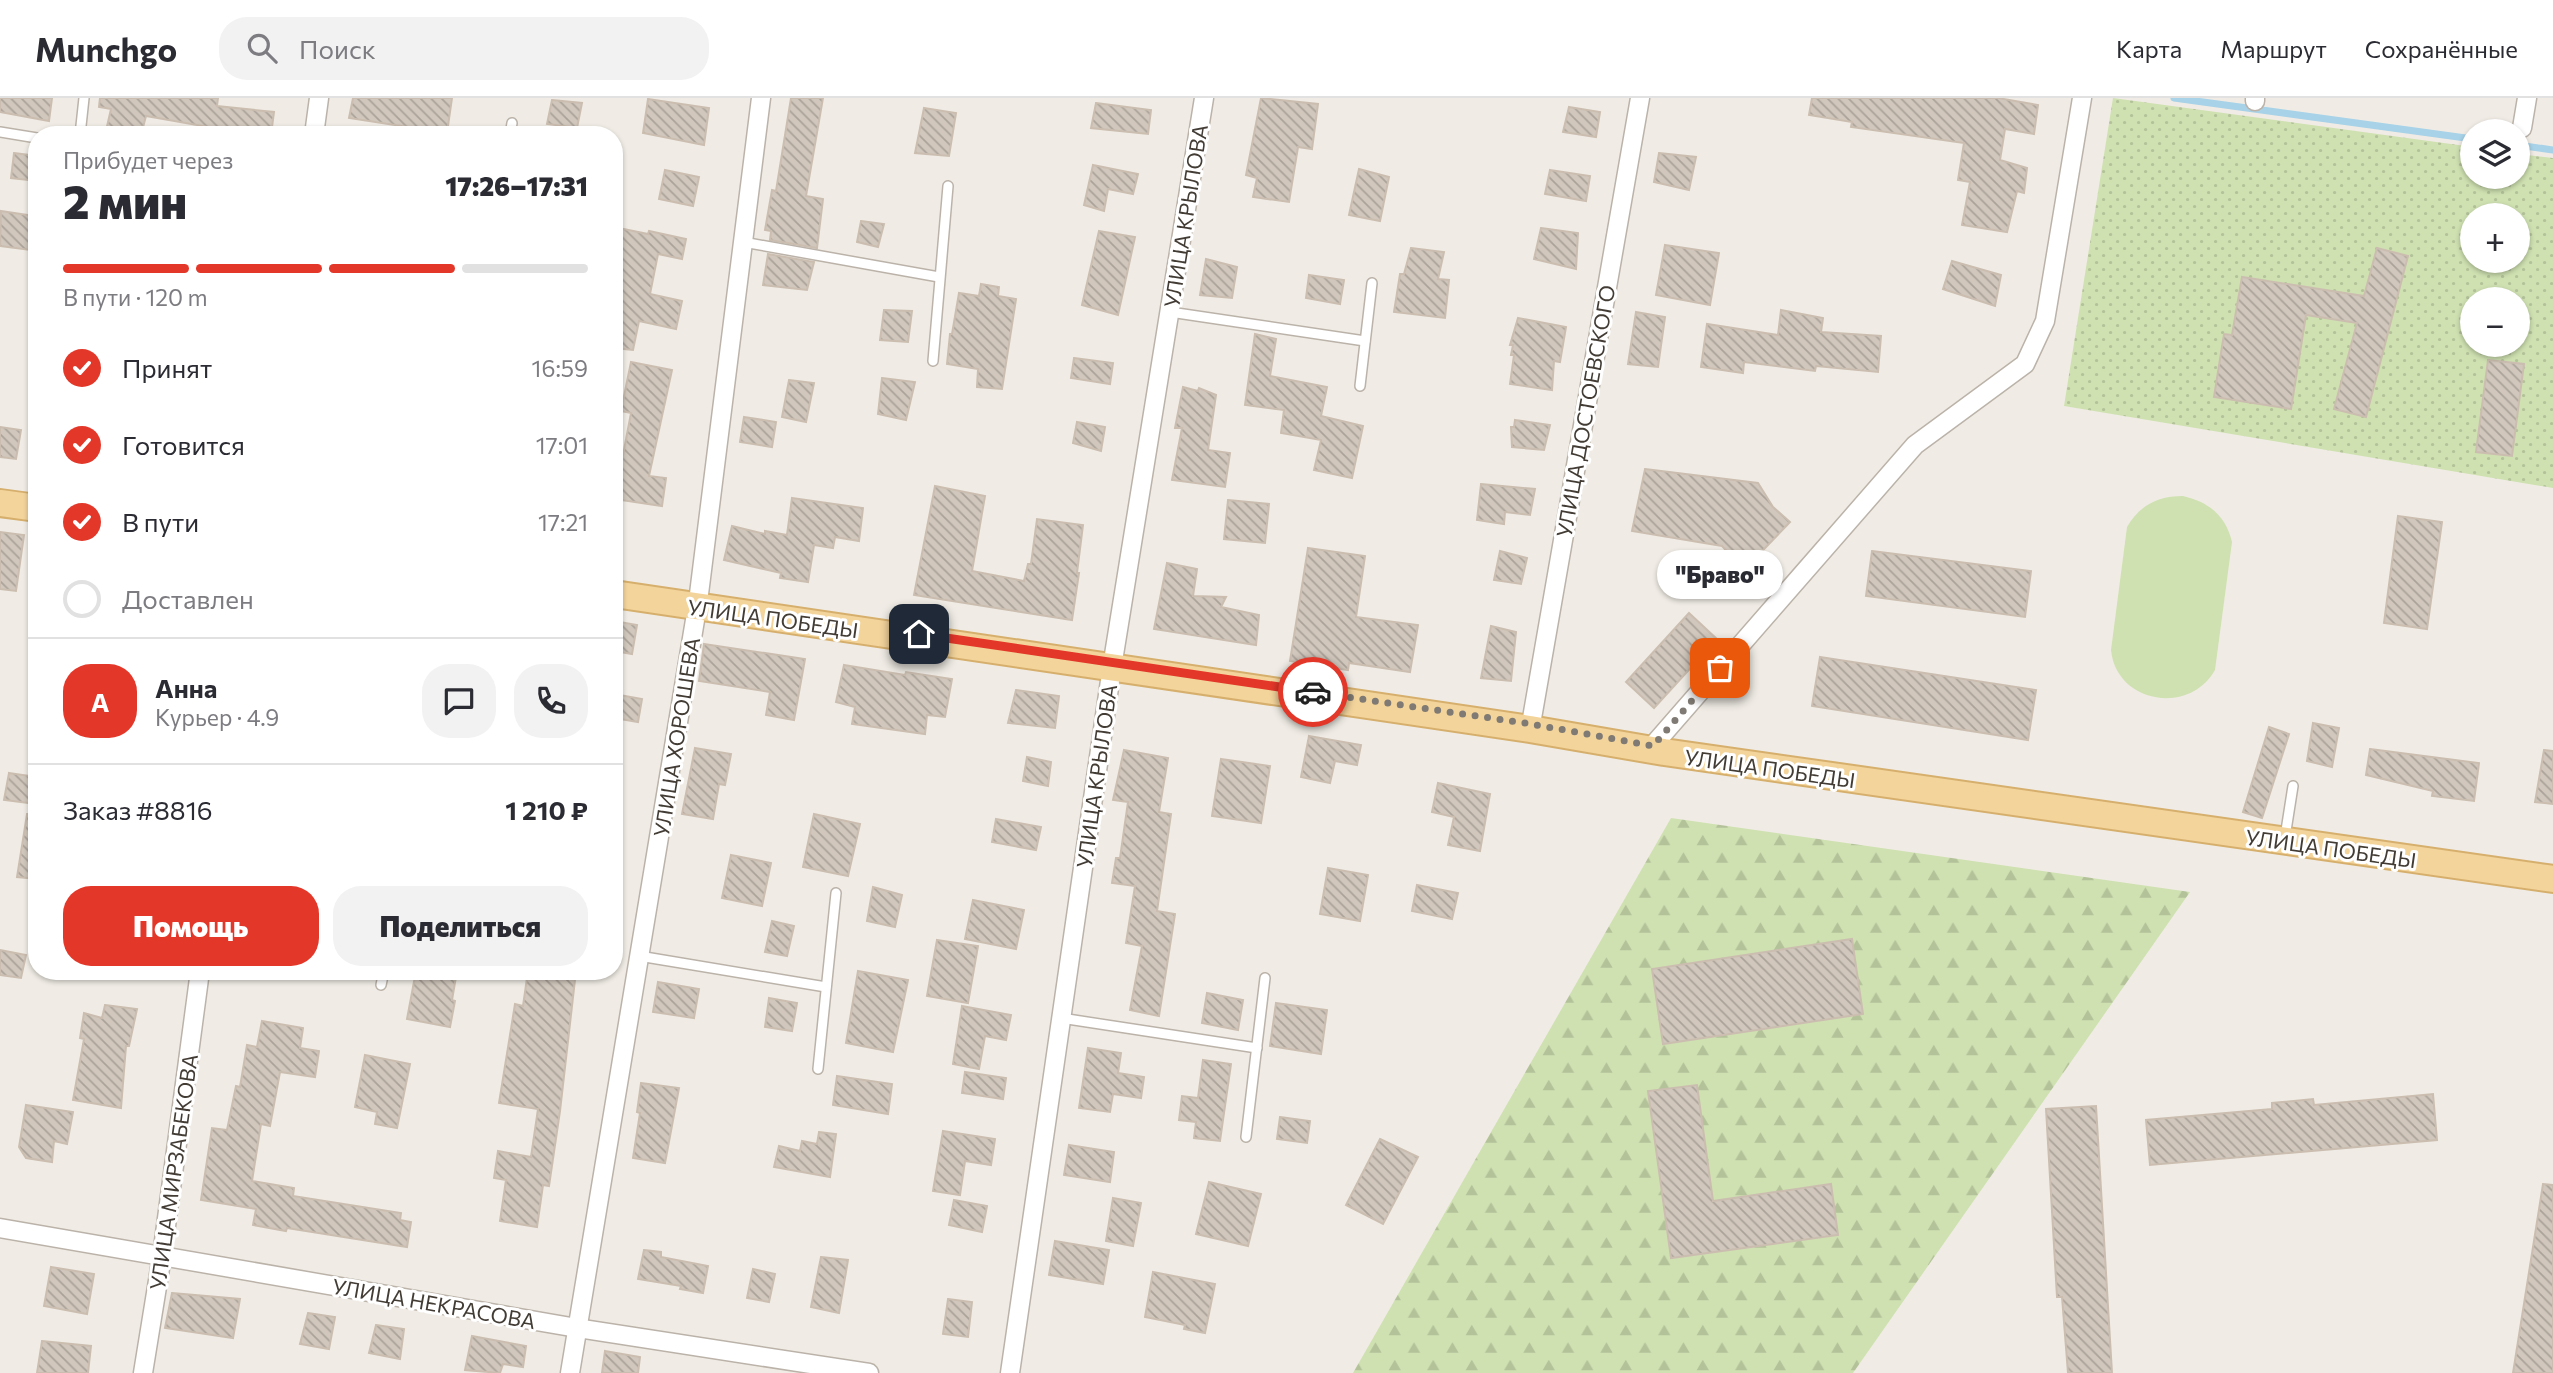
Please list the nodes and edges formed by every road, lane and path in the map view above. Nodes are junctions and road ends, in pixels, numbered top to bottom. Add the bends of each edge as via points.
1 (84, 98) edge
2 (319, 98) edge
3 (761, 98) edge
4 (1204, 98) edge
5 (1640, 98) edge
6 (2082, 98) edge
7 (2527, 98) edge
8 (2524, 119) edge
9 (512, 123) dead end
10 (81, 126) edge
11 (315, 126) edge
12 (512, 126) edge
13 (0, 132) edge
14 (28, 137) edge
15 (948, 186) dead end
16 (743, 242) junction
17 (939, 277) junction
18 (1372, 283) dead end
19 (1170, 312) junction
20 (1365, 341) junction
21 (933, 361) dead end
22 (1360, 386) dead end
23 (0, 500) edge
24 (28, 505) edge
25 (623, 593) edge
26 (698, 604) junction
27 (1113, 665) junction
28 (1531, 724) junction
29 (1651, 748) junction
30 (2293, 786) dead end
31 (2285, 837) junction
32 (2553, 876) edge
33 (836, 893) dead end
34 (639, 956) junction
35 (1265, 978) dead end
36 (199, 980) edge
37 (382, 980) edge
38 (381, 985) dead end
39 (826, 986) junction
40 (1061, 1018) junction
41 (1257, 1048) junction
42 (818, 1069) dead end
43 (1247, 1136) dead end
44 (0, 1228) edge
45 (162, 1256) junction
46 (577, 1328) junction
47 (143, 1373) edge
48 (570, 1373) edge
49 (869, 1373) edge
50 (1010, 1373) edge

1 - 10 lane
2 - 11 street
3 - 16 street, УЛИЦА ХОРОШЕВА
4 - 19 street, УЛИЦА КРЫЛОВА
5 - 28 street, УЛИЦА ДОСТОЕВСКОГО
6 - 29 street via 2045,321 2025,364 1914,445
7 - 8 street
9 - 12 lane
13 - 14 lane
15 - 17 lane
16 - 17 lane
16 - 26 street, УЛИЦА ХОРОШЕВА
17 - 21 lane
18 - 20 lane
19 - 20 lane
19 - 27 street, УЛИЦА КРЫЛОВА
20 - 22 lane
23 - 24 main road
25 - 26 main road, УЛИЦА ПОБЕДЫ
26 - 27 main road, УЛИЦА ПОБЕДЫ
26 - 34 street, УЛИЦА ХОРОШЕВА
27 - 28 main road, УЛИЦА ПОБЕДЫ
27 - 29 main road, УЛИЦА ПОБЕДЫ
27 - 40 street, УЛИЦА КРЫЛОВА
28 - 29 main road, УЛИЦА ПОБЕДЫ
29 - 31 main road, УЛИЦА ПОБЕДЫ
29 - 32 main road, УЛИЦА ПОБЕДЫ
30 - 31 lane
31 - 32 main road, УЛИЦА ПОБЕДЫ
33 - 39 lane
34 - 39 lane
34 - 46 street, УЛИЦА ХОРОШЕВА
35 - 41 lane
36 - 45 street, УЛИЦА МИРЗАБЕКОВА
37 - 38 lane
39 - 42 lane
40 - 41 lane
40 - 50 street, УЛИЦА КРЫЛОВА
41 - 43 lane
44 - 45 street, УЛИЦА НЕКРАСОВА
45 - 46 street, УЛИЦА НЕКРАСОВА
45 - 47 street, УЛИЦА МИРЗАБЕКОВА
46 - 48 street, УЛИЦА ХОРОШЕВА
46 - 49 street, УЛИЦА НЕКРАСОВА

